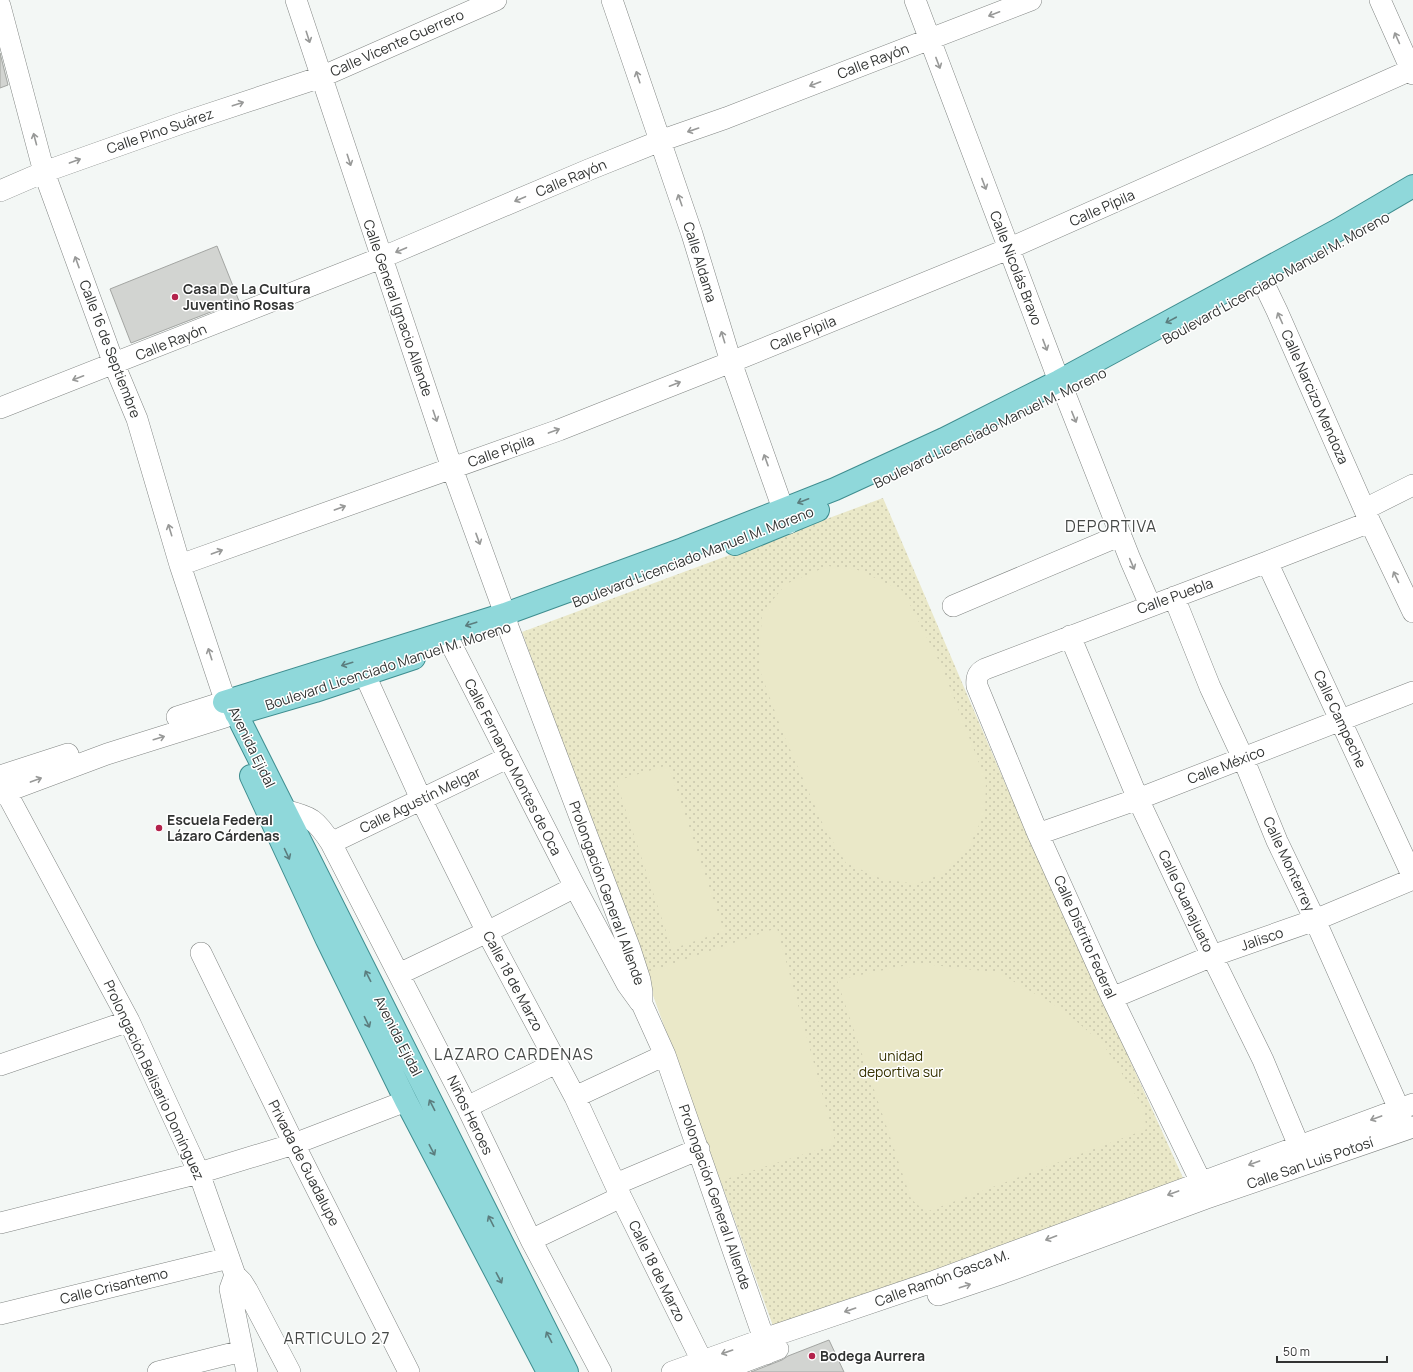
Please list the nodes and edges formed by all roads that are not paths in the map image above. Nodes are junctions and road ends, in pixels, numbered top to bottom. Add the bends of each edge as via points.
1 (296, 0) edge
2 (496, 0) edge
3 (612, 0) edge
4 (915, 0) edge
5 (1030, 0) edge
6 (1380, 0) edge
7 (0, 6) edge
8 (929, 39) junction
9 (1412, 71) edge
10 (321, 76) junction
11 (660, 142) junction
12 (44, 172) junction
13 (1413, 186) edge
14 (0, 191) edge
15 (1413, 201) edge
16 (1008, 249) junction
17 (381, 258) junction
18 (1261, 280) junction
19 (731, 362) junction
20 (114, 364) junction
21 (1062, 388) junction
22 (0, 408) edge
23 (452, 468) junction
24 (1413, 485) edge
25 (1368, 515) junction
26 (786, 516) junction
27 (1121, 535) junction
28 (1268, 562) junction
29 (180, 565) junction
30 (1174, 597) junction
31 (1150, 605) junction
32 (953, 606) dead end
33 (1413, 612) edge
34 (506, 620) junction
35 (1070, 636) junction
36 (452, 646) junction
37 (979, 672) joint
38 (365, 674) junction
39 (1413, 692) edge
40 (226, 705) junction
41 (1341, 720) junction
42 (509, 757) junction
43 (1243, 758) junction
44 (1, 787) edge
45 (421, 799) junction
46 (1138, 799) junction
47 (274, 808) junction
48 (1038, 834) junction
49 (331, 843) junction
50 (1413, 878) edge
51 (575, 887) junction
52 (1315, 920) junction
53 (487, 932) junction
54 (202, 953) dead end
55 (1212, 956) junction
56 (399, 974) junction
57 (1112, 998) junction
58 (642, 1004) junction
59 (129, 1021) junction
60 (665, 1055) junction
61 (556, 1063) junction
62 (0, 1065) edge
63 (575, 1097) junction
64 (406, 1101) junction
65 (466, 1107) junction
66 (1406, 1107) edge
67 (1409, 1128) edge
68 (294, 1144) junction
69 (699, 1149) junction
70 (1302, 1156) junction
71 (199, 1173) junction
72 (1206, 1187) junction
73 (619, 1191) junction
74 (0, 1223) edge
75 (531, 1240) junction
76 (232, 1267) junction
77 (0, 1314) edge
78 (765, 1346) junction
79 (242, 1351) junction
80 (708, 1368) edge
81 (158, 1372) edge
82 (248, 1372) edge
83 (290, 1372) edge
84 (409, 1372) edge
85 (548, 1372) edge
86 (567, 1372) edge
87 (601, 1372) edge
88 (672, 1372) edge

1 -> 10 street, Calle General Ignacio Allende
2 - 10 street, Calle Vicente Guerrero
11 -> 3 street, Calle Aldama
4 - 8 street, Calle Nicolás Bravo
5 -> 8 street, Calle Rayón
9 -> 6 street
12 -> 7 street, Calle 16 de Septiembre
8 -> 11 street, Calle Rayón
8 -> 16 street, Calle Nicolás Bravo
9 - 16 street, Calle Pípila
12 -> 10 street, Calle Pino Suárez
10 -> 17 street, Calle General Ignacio Allende
11 -> 17 street, Calle Rayón
19 -> 11 street, Calle Aldama via 692,234
12 - 14 street, Calle Pino Suárez
20 -> 12 street, Calle 16 de Septiembre
13 - 18 main road, Boulevard Licenciado Manuel M. Moreno
15 - 18 main road, Boulevard Licenciado Manuel M. Moreno
16 - 19 street, Calle Pípila
16 -> 21 street, Calle Nicolás Bravo
17 - 20 street, Calle Rayón
17 -> 23 street, Calle General Ignacio Allende
18 - 21 main road, Boulevard Licenciado Manuel M. Moreno
25 -> 18 street, Calle Narcizo Mendoza
23 -> 19 street, Calle Pípila via 559,430
26 -> 19 street, Calle Aldama
20 -> 22 street, Calle Rayón
29 -> 20 street, Calle 16 de Septiembre via 137,419
21 - 26 main road, Boulevard Licenciado Manuel M. Moreno via 988,418 835,489
21 -> 27 street, Calle Nicolás Bravo
29 -> 23 street, Calle Pípila
23 -> 34 street, Calle General Ignacio Allende
24 - 25 street
25 - 28 street, Calle Puebla
33 -> 25 street, Calle Narcizo Mendoza
26 - 34 main road, Boulevard Licenciado Manuel M. Moreno via 683,549
27 -> 31 street, Calle Nicolás Bravo
27 - 32 street
28 - 30 street, Calle Puebla
28 - 41 street, Calle Campeche
40 -> 29 street, Calle 16 de Septiembre
30 - 31 street, Calle Puebla
30 - 43 street, Calle Monterrey via 1210,687
31 - 35 street, Calle Puebla
34 - 36 main road, Boulevard Licenciado Manuel M. Moreno
34 -> 40 main road, Boulevard Licenciado Manuel M. Moreno
34 - 58 street, Prolongación General I Allende via 630,949 640,980
35 - 37 street, Calle Puebla
35 - 46 street, Calle Guanajuato
36 - 38 main road, Boulevard Licenciado Manuel M. Moreno
36 - 42 street, Calle Fernando Montes de Oca
37 - 48 street, Calle Distrito Federal via 977,686
38 - 40 main road, Boulevard Licenciado Manuel M. Moreno
38 - 45 street, Calle 18 de Marzo
39 - 41 street, Calle México
40 - 44 street, Boulevard Licenciado Manuel M. Moreno via 129,741 107,754
40 - 47 main road, Avenida Ejidal
41 - 43 street, Calle México
41 - 50 street, Calle Campeche
42 - 45 street, Calle Agustín Melgar
42 - 51 street, Calle Fernando Montes de Oca
43 - 46 street, Calle México
43 - 52 street, Calle Monterrey via 1277,841
44 - 59 street, Prolongación Belisario Domínguez
45 - 49 street, Calle Agustín Melgar
45 - 53 street, Calle 18 de Marzo
46 - 48 street, Calle México
46 - 55 street, Calle Guanajuato
47 - 49 street, Niños Heroes via 313,821
47 -> 64 main road, Avenida Ejidal via 327,940
86 -> 47 main road, Avenida Ejidal
48 - 57 street, Calle Distrito Federal
49 - 56 street, Niños Heroes
50 - 52 street, Jalisco
51 - 53 street
51 - 58 street, Calle Fernando Montes de Oca via 627,984
52 - 55 street, Jalisco
52 - 66 street, Calle Monterrey
53 - 56 street
53 - 61 street, Calle 18 de Marzo
54 - 68 street, Privada de Guadalupe
55 - 57 street, Jalisco
55 - 70 street, Calle Guanajuato via 1263,1060
56 - 65 street, Niños Heroes
57 - 72 street, Calle Distrito Federal
58 - 60 street, Prolongación General I Allende
59 - 62 street
59 - 71 street, Prolongación Belisario Domínguez
60 - 63 street
60 - 69 street, Prolongación General I Allende
61 - 63 street, Calle 18 de Marzo
61 - 65 street
63 - 73 street, Calle 18 de Marzo
64 - 68 street
64 -> 85 main road, Avenida Ejidal
65 - 75 street, Niños Heroes
66 - 67 street, Calle Monterrey
66 -> 70 street, Calle San Luis Potosí
67 - 70 street, Calle San Luis Potosí
68 - 71 street
68 - 84 street, Privada de Guadalupe
69 - 73 street
69 - 78 street, Prolongación General I Allende
70 - 72 street, Calle San Luis Potosí
71 - 74 street
71 - 76 street, Prolongación Belisario Domínguez
72 - 78 street, Calle Ramón Gasca M. via 1111,1225 1003,1273 934,1289
73 - 75 street
73 - 80 street, Calle 18 de Marzo
75 - 87 street, Niños Heroes
76 - 77 street, Calle Crisantemo
76 - 79 street via 230,1289
76 - 83 street, Prolongación Belisario Domínguez via 247,1290
78 - 80 street, Calle Ramón Gasca M.
79 - 81 street
79 - 82 street
80 - 88 street, Calle Ramón Gasca M.

